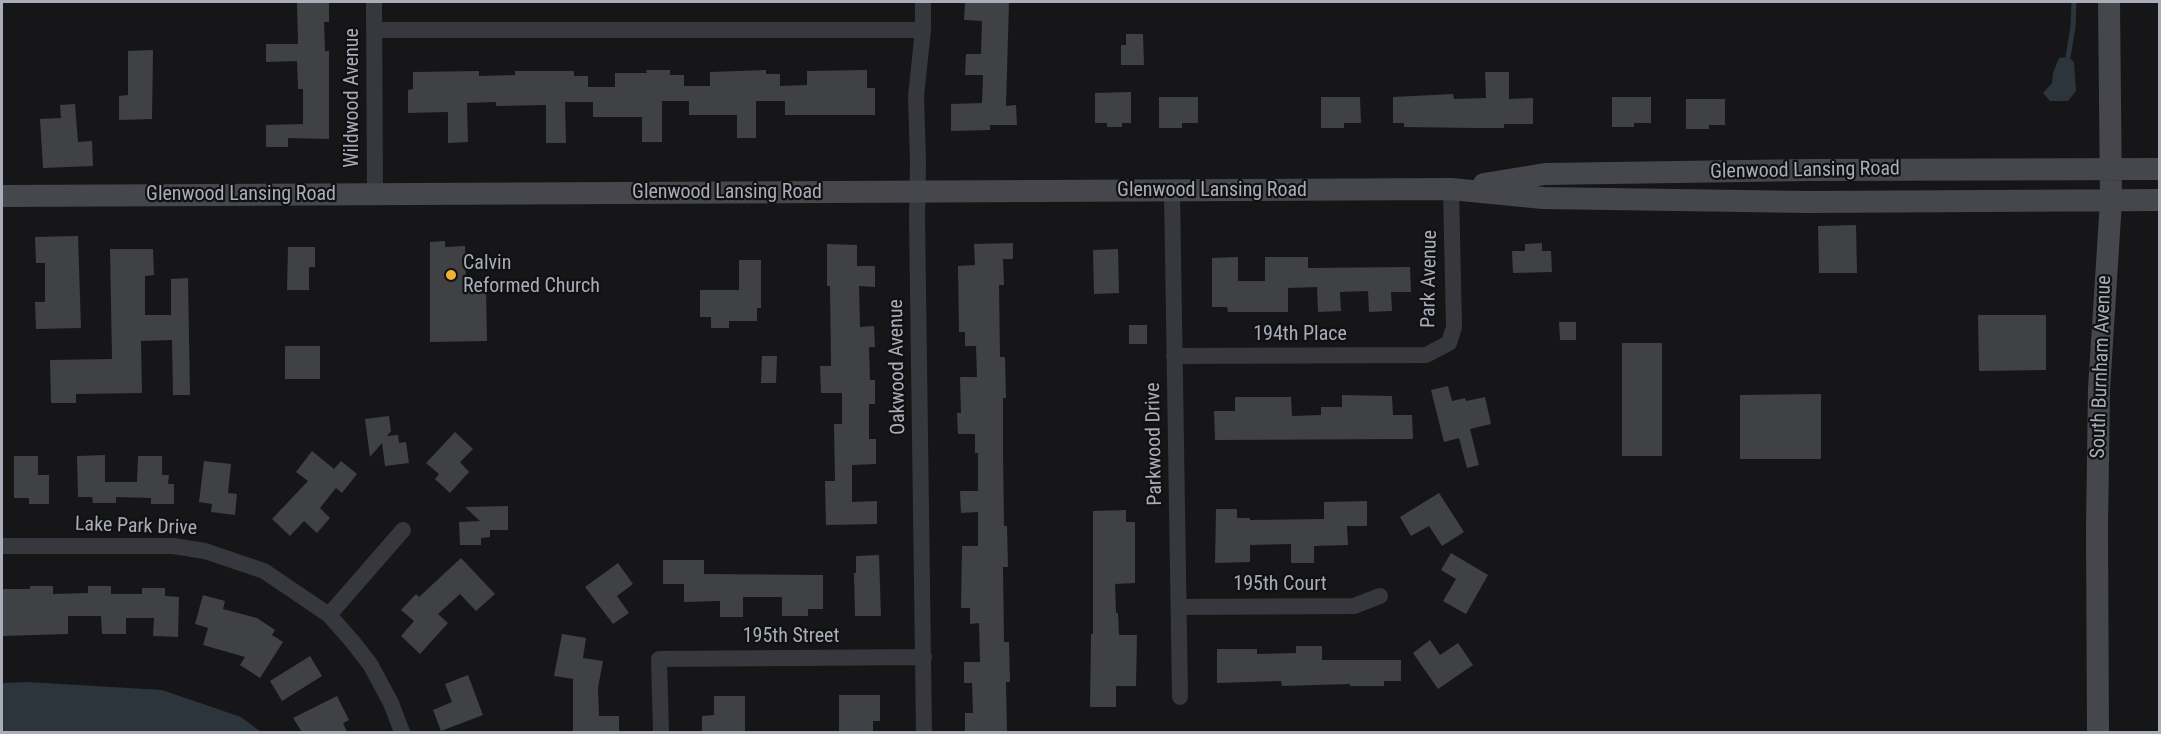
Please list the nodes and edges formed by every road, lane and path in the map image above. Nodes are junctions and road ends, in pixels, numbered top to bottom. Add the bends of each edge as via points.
1 (374, 2) edge
2 (923, 2) edge
3 (2109, 2) edge
4 (374, 30) junction
5 (923, 30) junction
6 (2110, 169) junction
7 (2160, 169) edge
8 (1452, 189) junction
9 (1172, 191) junction
10 (917, 192) junction
11 (375, 194) junction
12 (2, 196) edge
13 (2160, 200) edge
14 (2111, 201) junction
15 (1426, 355) joint
16 (1174, 356) junction
17 (404, 530) dead end
18 (2, 546) edge
19 (1380, 596) dead end
20 (1179, 607) junction
21 (329, 615) junction
22 (924, 657) junction
23 (1180, 698) dead end
24 (402, 732) edge
25 (661, 732) edge
26 (924, 732) edge
27 (2098, 732) edge

1 - 4 street, Wildwood Avenue
2 - 5 street, Oakwood Avenue
3 - 6 main road, South Burnham Avenue
4 - 5 street
4 - 11 street, Wildwood Avenue
5 - 10 street, Oakwood Avenue via 916,96
6 - 7 main road, Glenwood Lansing Road
6 - 8 main road, Glenwood Lansing Road via 1545,174
6 - 14 main road, South Burnham Avenue
8 - 9 main road, Glenwood Lansing Road
8 - 14 main road, Glenwood Lansing Road via 1543,198
8 - 15 street, Park Avenue via 1454,327 1449,343
9 - 10 main road, Glenwood Lansing Road
9 - 16 street, Parkwood Drive
10 - 11 main road, Glenwood Lansing Road
10 - 22 street, Oakwood Avenue
11 - 12 main road, Glenwood Lansing Road
13 - 14 main road, Glenwood Lansing Road
14 - 27 main road, South Burnham Avenue via 2099,389
15 - 16 street, 194th Place
16 - 20 street, Parkwood Drive
17 - 21 street
18 - 21 street, Lake Park Drive via 150,545 205,551 264,571
19 - 20 street, 195th Court via 1354,606
20 - 23 street, Parkwood Drive
21 - 24 street, Lake Park Drive via 370,664
22 - 25 street, 195th Street via 659,658
22 - 26 street, Oakwood Avenue

